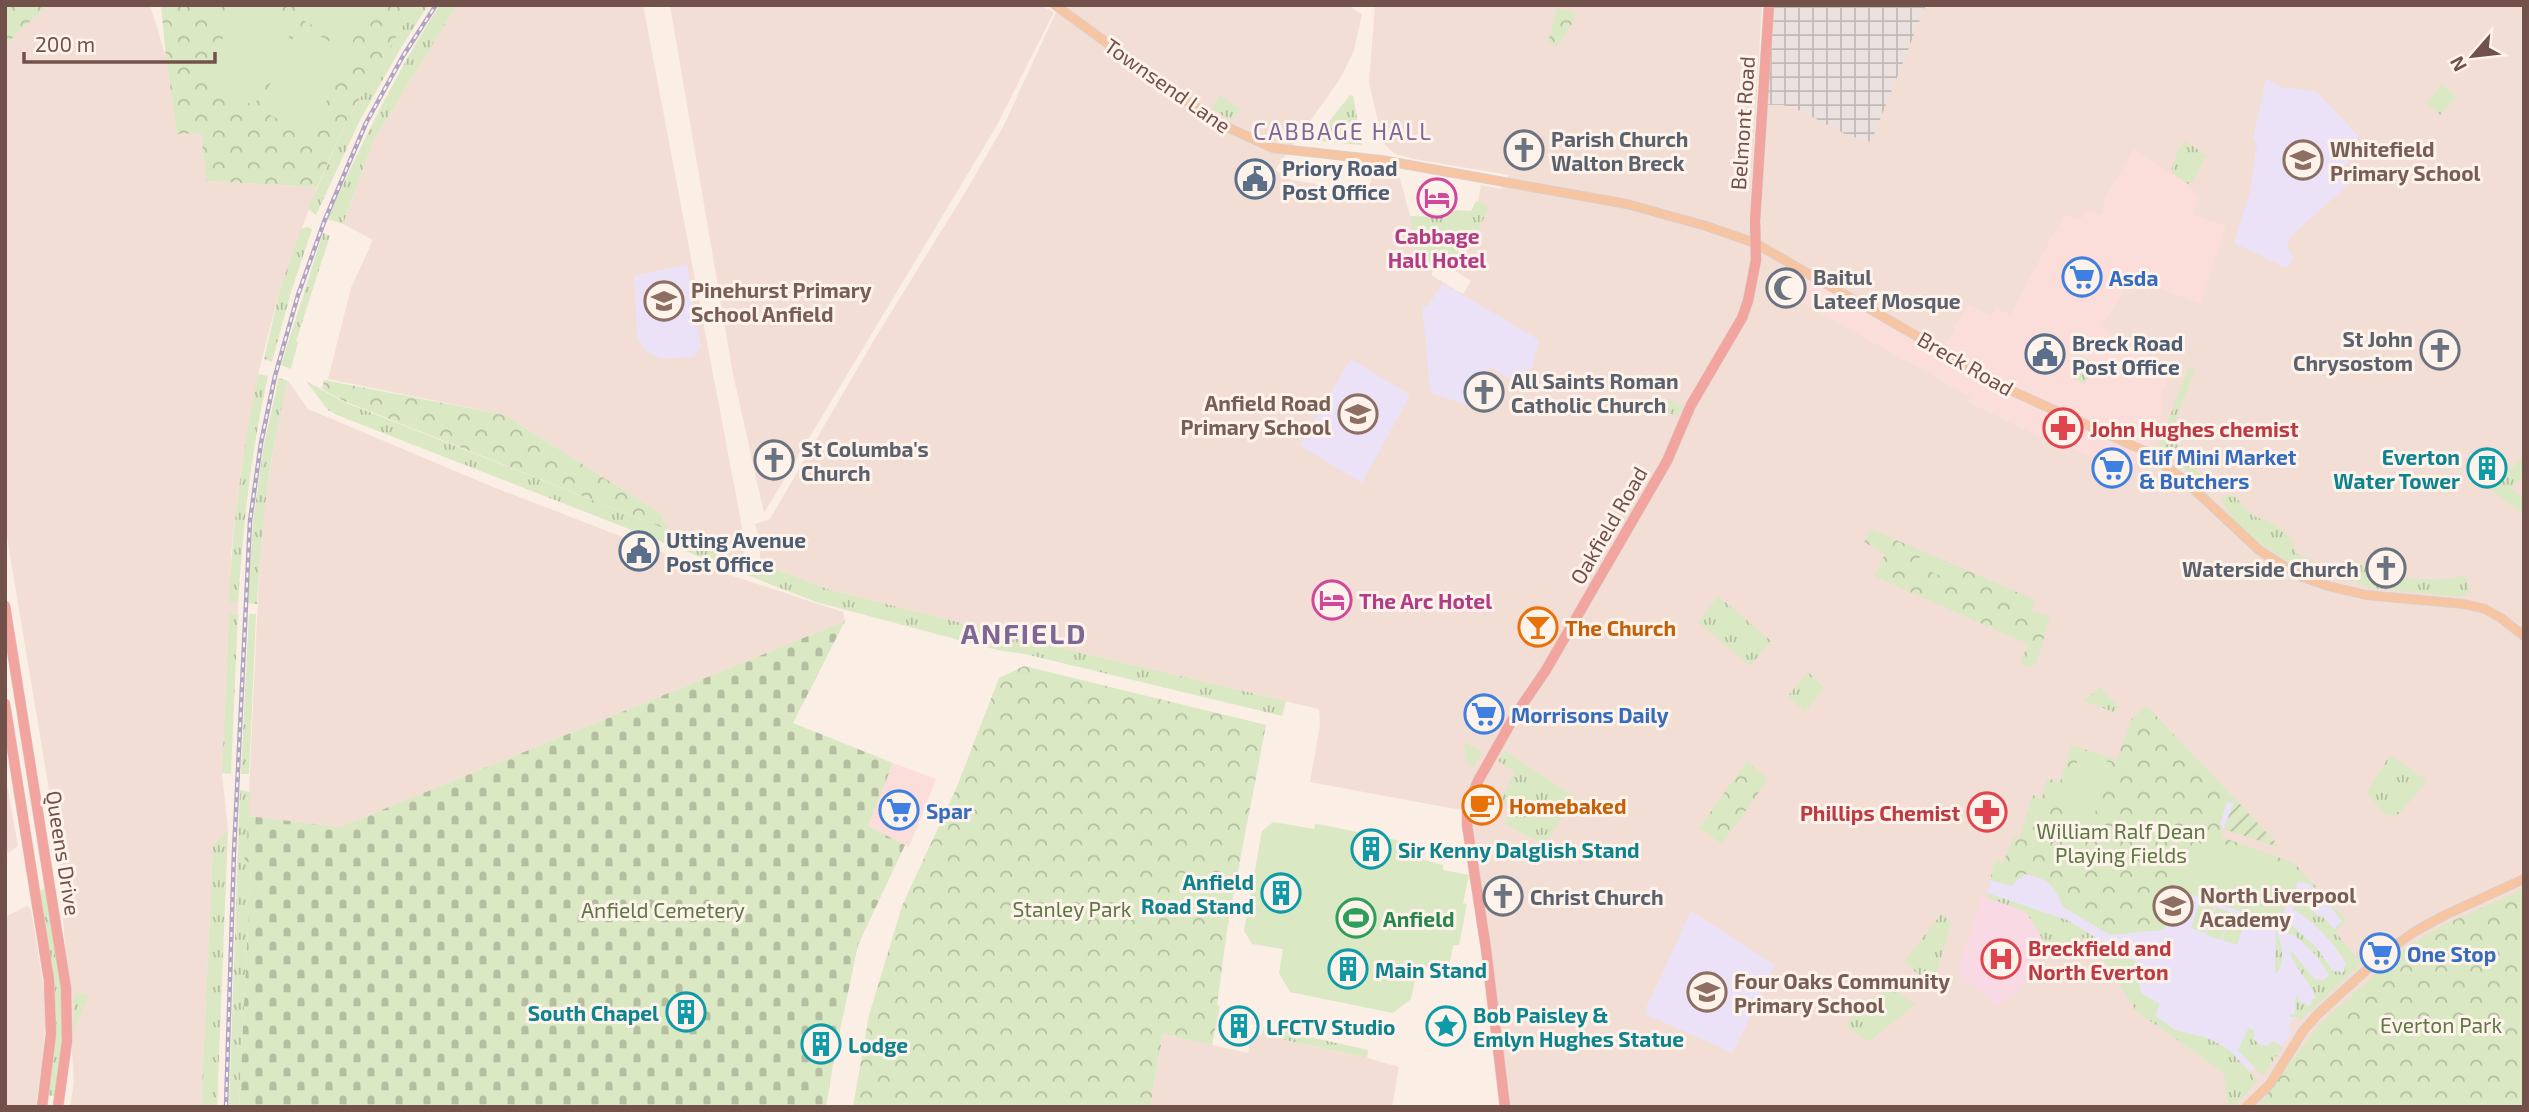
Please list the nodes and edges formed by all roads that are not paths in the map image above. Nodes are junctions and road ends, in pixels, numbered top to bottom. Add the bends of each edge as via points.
1 (1055, 5) edge
2 (1769, 5) edge
3 (1289, 150) joint
4 (1755, 243) junction
5 (5, 607) edge
6 (2524, 636) edge
7 (5, 704) edge
8 (2524, 879) edge
9 (42, 1103) edge
10 (58, 1105) edge
11 (1504, 1107) edge
12 (2246, 1107) edge

1 - 3 main road, Townsend Lane via 1231,129 1273,148
2 - 4 highway, Belmont Road
3 - 4 main road, Breck Road via 1381,159 1634,206
4 - 6 main road, Breck Road via 2012,391 2149,453 2259,550 2300,576 2356,593 2485,609
4 - 11 highway, Oakfield Road via 1753,284 1742,318 1691,405 1667,461 1469,801 1467,816
5 - 10 highway, Queens Drive via 66,988 67,1041
7 - 9 highway, Queens Drive via 49,979 51,1034
8 - 12 main road via 2445,915 2385,953 2318,1014 2270,1084
9 - 10 highway

